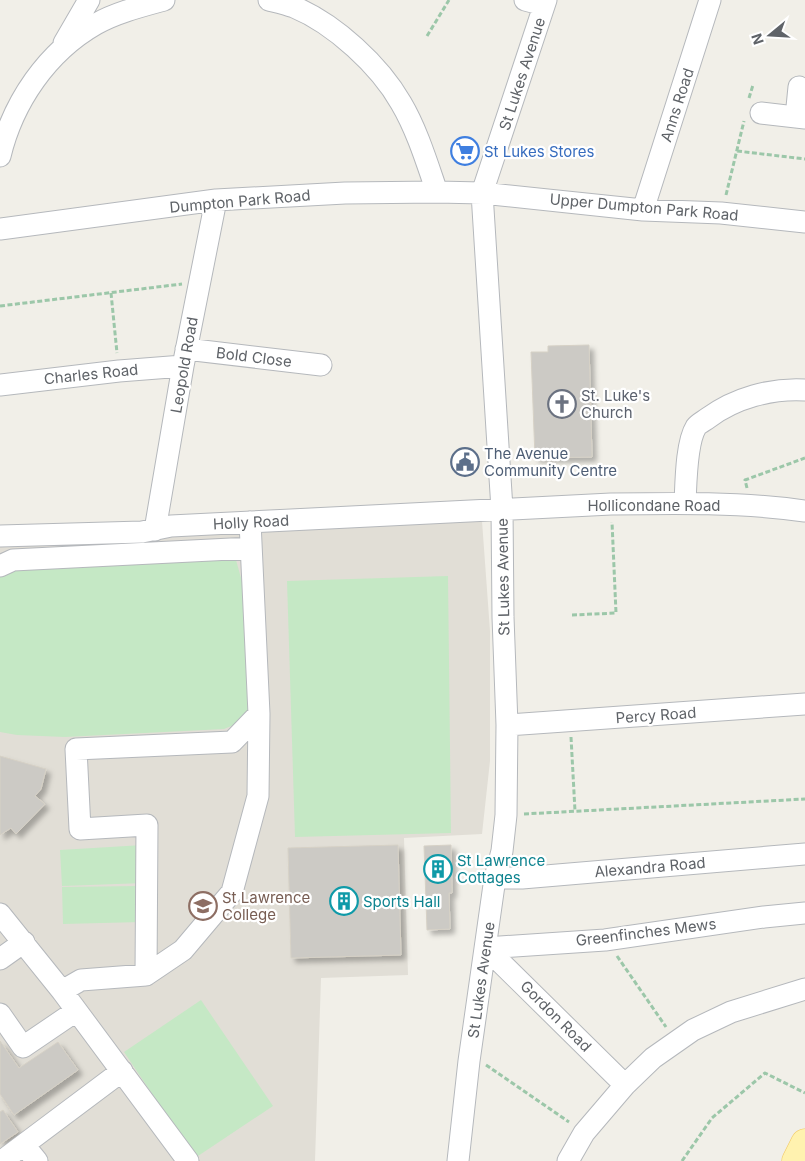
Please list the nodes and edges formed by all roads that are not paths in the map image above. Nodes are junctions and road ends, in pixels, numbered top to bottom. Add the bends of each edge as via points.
1 (89, 0) edge
2 (164, 0) edge
3 (269, 0) edge
4 (710, 0) edge
5 (538, 2) edge
6 (62, 48) junction
7 (799, 87) dead end
8 (751, 110) road end
9 (801, 118) edge
10 (0, 156) edge
11 (437, 192) junction
12 (482, 193) junction
13 (216, 200) junction
14 (643, 210) junction
15 (805, 222) edge
16 (0, 229) edge
17 (185, 357) junction
18 (321, 365) dead end
19 (0, 385) edge
20 (805, 390) edge
21 (684, 503) junction
22 (502, 510) junction
23 (805, 511) edge
24 (250, 522) junction
25 (155, 530) junction
26 (0, 536) edge
27 (252, 548) junction
28 (0, 566) edge
29 (805, 704) edge
30 (259, 714) junction
31 (507, 725) junction
32 (805, 854) edge
33 (495, 878) junction
34 (805, 913) edge
35 (0, 914) edge
36 (24, 942) junction
37 (486, 948) junction
38 (0, 959) edge
39 (146, 975) junction
40 (805, 989) edge
41 (62, 991) junction
42 (76, 1011) junction
43 (0, 1014) edge
44 (122, 1071) junction
45 (625, 1085) junction
46 (805, 1143) edge
47 (24, 1145) junction
48 (2, 1161) edge
49 (37, 1161) edge
50 (188, 1161) edge
51 (458, 1161) edge
52 (568, 1161) edge
53 (796, 1161) edge

1 - 6 street
2 - 6 street via 97,24
3 - 11 street via 295,7 364,54 402,104
4 - 14 street, Anns Road
5 - 12 street, St Lukes Avenue
6 - 10 street via 38,74 21,102 5,136
7 - 9 street
8 - 9 street
11 - 12 street, Dumpton Park Road
11 - 13 street, Dumpton Park Road
12 - 14 street, Upper Dumpton Park Road
12 - 22 street, St Lukes Avenue
13 - 16 street, Dumpton Park Road
13 - 17 street, Leopold Road
14 - 15 street, Upper Dumpton Park Road via 721,213
17 - 18 street, Bold Close
17 - 19 street, Charles Road via 119,371
17 - 25 street, Leopold Road
20 - 21 street via 772,391 751,397 720,409 696,427 689,446
21 - 22 street, Hollicondane Road
21 - 23 street, Hollicondane Road
22 - 24 street, Holly Road
22 - 31 street, St Lukes Avenue
24 - 25 street, Holly Road via 171,526
24 - 27 street
25 - 26 street, Holly Road
27 - 28 street via 13,560
27 - 30 street
29 - 31 street, Percy Road
30 - 39 street via 258,796 232,892 183,950
30 - 39 street via 232,742 76,748 80,829 147,825
31 - 33 street, St Lukes Avenue via 506,815
32 - 33 street, Alexandra Road
33 - 37 street, St Lukes Avenue
34 - 37 street, Greenfinches Mews via 605,940
35 - 36 street
36 - 38 street
36 - 41 street
37 - 45 street, Gordon Road
37 - 51 street, St Lukes Avenue
39 - 41 street via 82,980
40 - 45 street via 731,1012 693,1030 653,1058
41 - 42 street
42 - 43 street via 23,1047
42 - 44 street
44 - 47 street
44 - 50 street
45 - 52 street via 584,1133
46 - 53 main road
47 - 48 street
47 - 49 street

